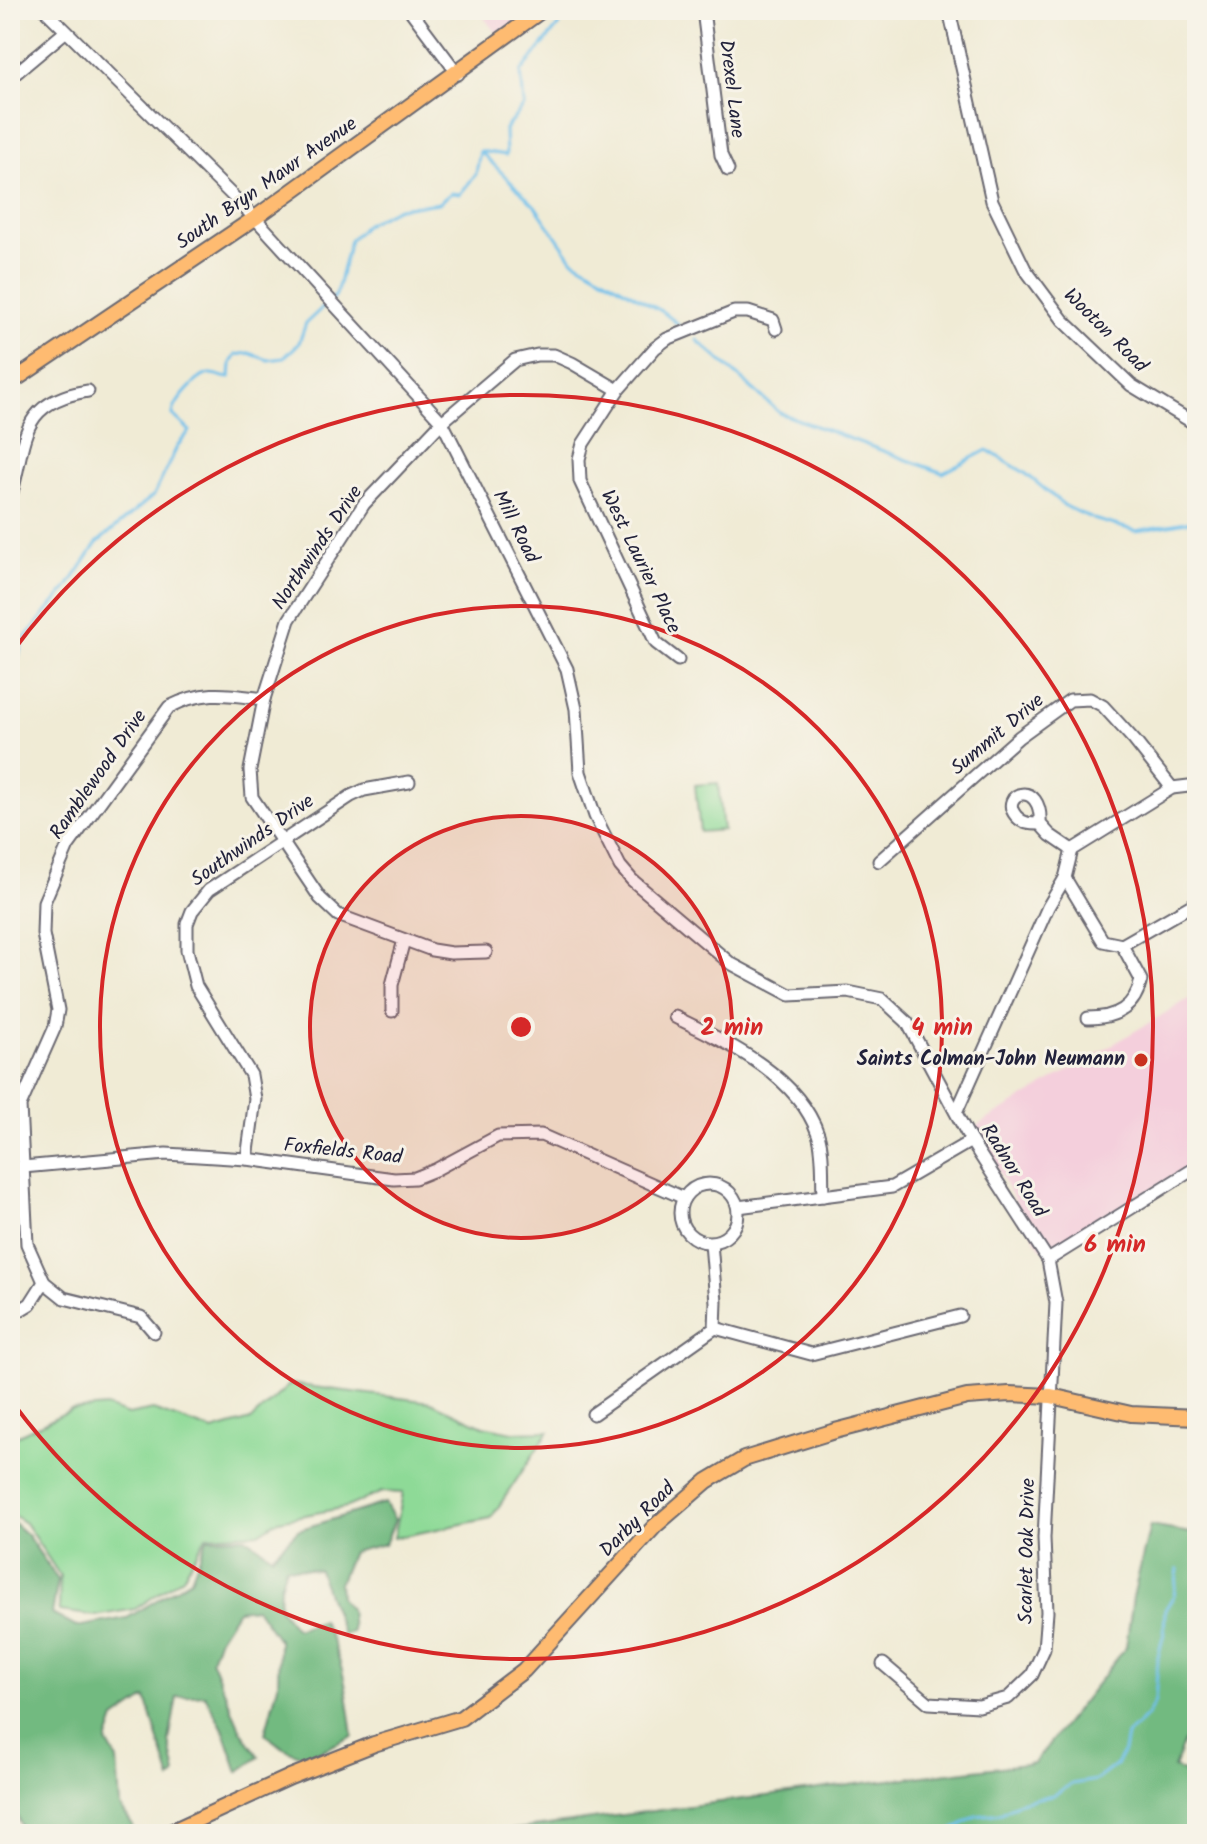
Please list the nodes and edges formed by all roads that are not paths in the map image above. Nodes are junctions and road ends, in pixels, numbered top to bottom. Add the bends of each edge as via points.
1 (45, 10) edge
2 (410, 10) edge
3 (542, 10) edge
4 (703, 10) edge
5 (949, 10) edge
6 (65, 32) junction
7 (458, 74) junction
8 (10, 78) edge
9 (728, 170) dead end
10 (255, 218) junction
11 (776, 329) dead end
12 (10, 383) edge
13 (618, 390) junction
14 (88, 391) dead end
15 (442, 422) junction
16 (1197, 425) edge
17 (10, 499) edge
18 (678, 660) dead end
19 (264, 699) junction
20 (409, 782) dead end
21 (1197, 785) edge
22 (1172, 788) junction
23 (1040, 824) dead end
24 (281, 840) junction
25 (1072, 850) junction
26 (879, 861) dead end
27 (1065, 878) junction
28 (1197, 902) edge
29 (404, 940) junction
30 (1122, 945) junction
31 (486, 952) dead end
32 (392, 1011) dead end
33 (675, 1017) dead end
34 (1088, 1018) dead end
35 (907, 1022) joint
36 (957, 1111) junction
37 (971, 1141) junction
38 (247, 1159) junction
39 (23, 1167) junction
40 (1197, 1167) edge
41 (823, 1196) junction
42 (684, 1198) junction
43 (738, 1207) junction
44 (711, 1243) junction
45 (1048, 1260) junction
46 (44, 1282) junction
47 (10, 1316) edge
48 (960, 1316) dead end
49 (715, 1328) junction
50 (154, 1332) dead end
51 (1051, 1396) junction
52 (593, 1414) dead end
53 (1197, 1417) edge
54 (883, 1664) dead end
55 (166, 1834) edge

1 - 6 street, Mill Road
2 - 7 street
3 - 7 main road, South Bryn Mawr Avenue
4 - 9 street, Drexel Lane via 721,155
5 - 16 street, Wooton Road via 992,201 1025,269 1063,320 1131,385
6 - 8 street
6 - 10 street, Mill Road
7 - 10 main road, South Bryn Mawr Avenue
10 - 12 main road, South Bryn Mawr Avenue
10 - 15 street, Mill Road
11 - 13 street, West Laurier Place via 773,320 748,312 720,317 667,339
13 - 15 street, Northwinds Drive via 554,355 537,355 515,360
13 - 18 street, West Laurier Place via 583,444 580,481 656,643
14 - 17 street via 64,395 36,414 22,438
15 - 19 street, Northwinds Drive via 364,504 289,620
15 - 35 street, Mill Road via 567,669 580,772 620,866 730,963 758,979 790,995 848,992 882,999
19 - 24 street, Northwinds Drive via 250,770 252,797
19 - 39 street, Ramblewood Drive via 217,692 190,696 169,707 68,846 44,902 43,934 58,1010 20,1106
20 - 24 street, Southwinds Drive via 364,790
21 - 22 street
22 - 25 street
22 - 26 street, Summit Drive via 1103,706 1090,699 1070,700 1019,737
23 - 25 street
24 - 29 street, Northwinds Drive via 329,909
24 - 38 street, Southwinds Drive via 209,890 187,924 196,986 251,1075 255,1099
25 - 27 street
27 - 30 street via 1103,941
27 - 36 street
28 - 30 street
29 - 31 street, Northwinds Drive via 451,953
29 - 32 street via 392,985
30 - 34 street via 1141,980 1139,993 1128,1009
33 - 41 street via 728,1043 797,1097 819,1137
35 - 36 street, Radnor Road
36 - 37 street, Radnor Road
37 - 41 street via 892,1187
37 - 45 street, Radnor Road
38 - 39 street, Foxfields Road via 166,1154
38 - 42 street, Foxfields Road via 415,1178 498,1136 541,1135
39 - 46 street, Ramblewood Drive via 27,1244
40 - 45 street
41 - 43 street
42 - 43 street via 698,1186 713,1184 728,1191
42 - 44 street via 679,1214 683,1227 694,1239
43 - 44 street via 732,1231
44 - 49 street
45 - 51 street, Radnor Road via 1056,1303
46 - 47 street via 30,1304
46 - 50 street via 64,1298 141,1317
48 - 49 street via 811,1354
49 - 52 street
51 - 53 main road, Darby Road via 1131,1414
51 - 54 street, Scarlet Oak Drive via 1044,1538 1047,1612 1044,1649 1032,1675 1008,1698 979,1706 949,1706 929,1703
51 - 55 main road, Darby Road via 1009,1394 948,1401 744,1459 707,1481 655,1526 524,1670 461,1718 361,1749

